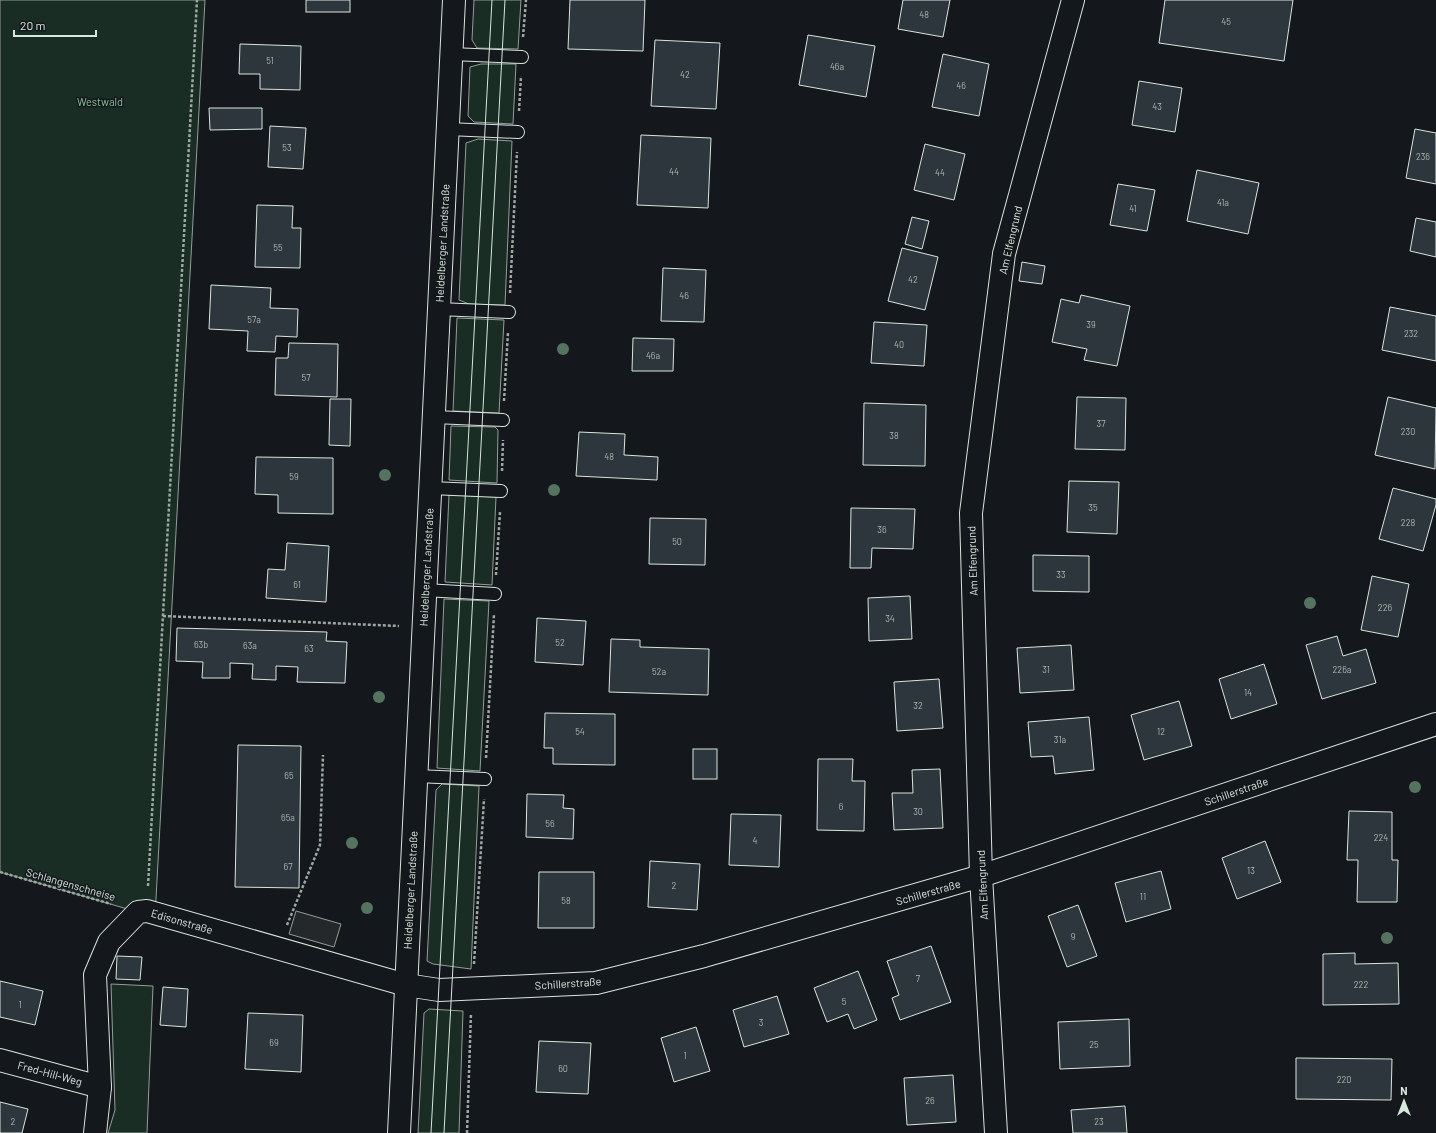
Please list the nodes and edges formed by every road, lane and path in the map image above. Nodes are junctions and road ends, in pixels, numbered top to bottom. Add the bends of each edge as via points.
1 (197, 0) edge
2 (454, 0) edge
3 (526, 0) edge
4 (1073, 0) edge
5 (451, 54) junction
6 (522, 57) junction
7 (448, 129) junction
8 (518, 132) junction
9 (438, 309) junction
10 (509, 312) junction
11 (434, 417) junction
12 (503, 420) junction
13 (430, 488) junction
14 (501, 491) junction
15 (424, 590) junction
16 (495, 594) junction
17 (163, 616) junction
18 (423, 627) junction
19 (1436, 724) edge
20 (323, 755) dead end
21 (416, 776) junction
22 (485, 779) junction
23 (0, 872) edge
24 (981, 876) junction
25 (142, 912) junction
26 (278, 948) junction
27 (406, 985) junction
28 (472, 988) junction
29 (0, 1060) edge
30 (100, 1087) junction
31 (96, 1133) edge
32 (398, 1133) edge
33 (466, 1133) edge
34 (996, 1133) edge

1 - 17 path
2 - 5 street, Heidelberger Landstraße
3 - 6 path
4 - 24 street, Am Elfengrund via 1004,254 971,513
5 - 6 lane
5 - 7 street, Heidelberger Landstraße
6 - 8 path
7 - 8 lane
7 - 9 street, Heidelberger Landstraße
8 - 10 path
9 - 10 lane
9 - 11 street, Heidelberger Landstraße
10 - 12 path
11 - 12 lane
11 - 13 street, Heidelberger Landstraße
12 - 14 path
13 - 14 lane
13 - 15 street, Heidelberger Landstraße
14 - 16 path
15 - 16 lane
15 - 18 street, Heidelberger Landstraße
16 - 22 path
17 - 18 path
17 - 25 path
18 - 21 street, Heidelberger Landstraße
19 - 24 street, Schillerstraße
20 - 26 path via 320,844
21 - 22 lane
21 - 27 street, Heidelberger Landstraße
22 - 28 path
23 - 25 path, Schlangenschneise
24 - 28 street, Schillerstraße via 704,956 596,983
24 - 34 street, Am Elfengrund
25 - 26 street, Edisonstraße
25 - 30 street, Edisonstraße via 109,942 95,974
26 - 27 street, Edisonstraße
27 - 28 street, Schillerstraße via 439,990
27 - 32 street, Heidelberger Landstraße
28 - 33 path
29 - 30 street, Fred-Hill-Weg
30 - 31 street, Edisonstraße

